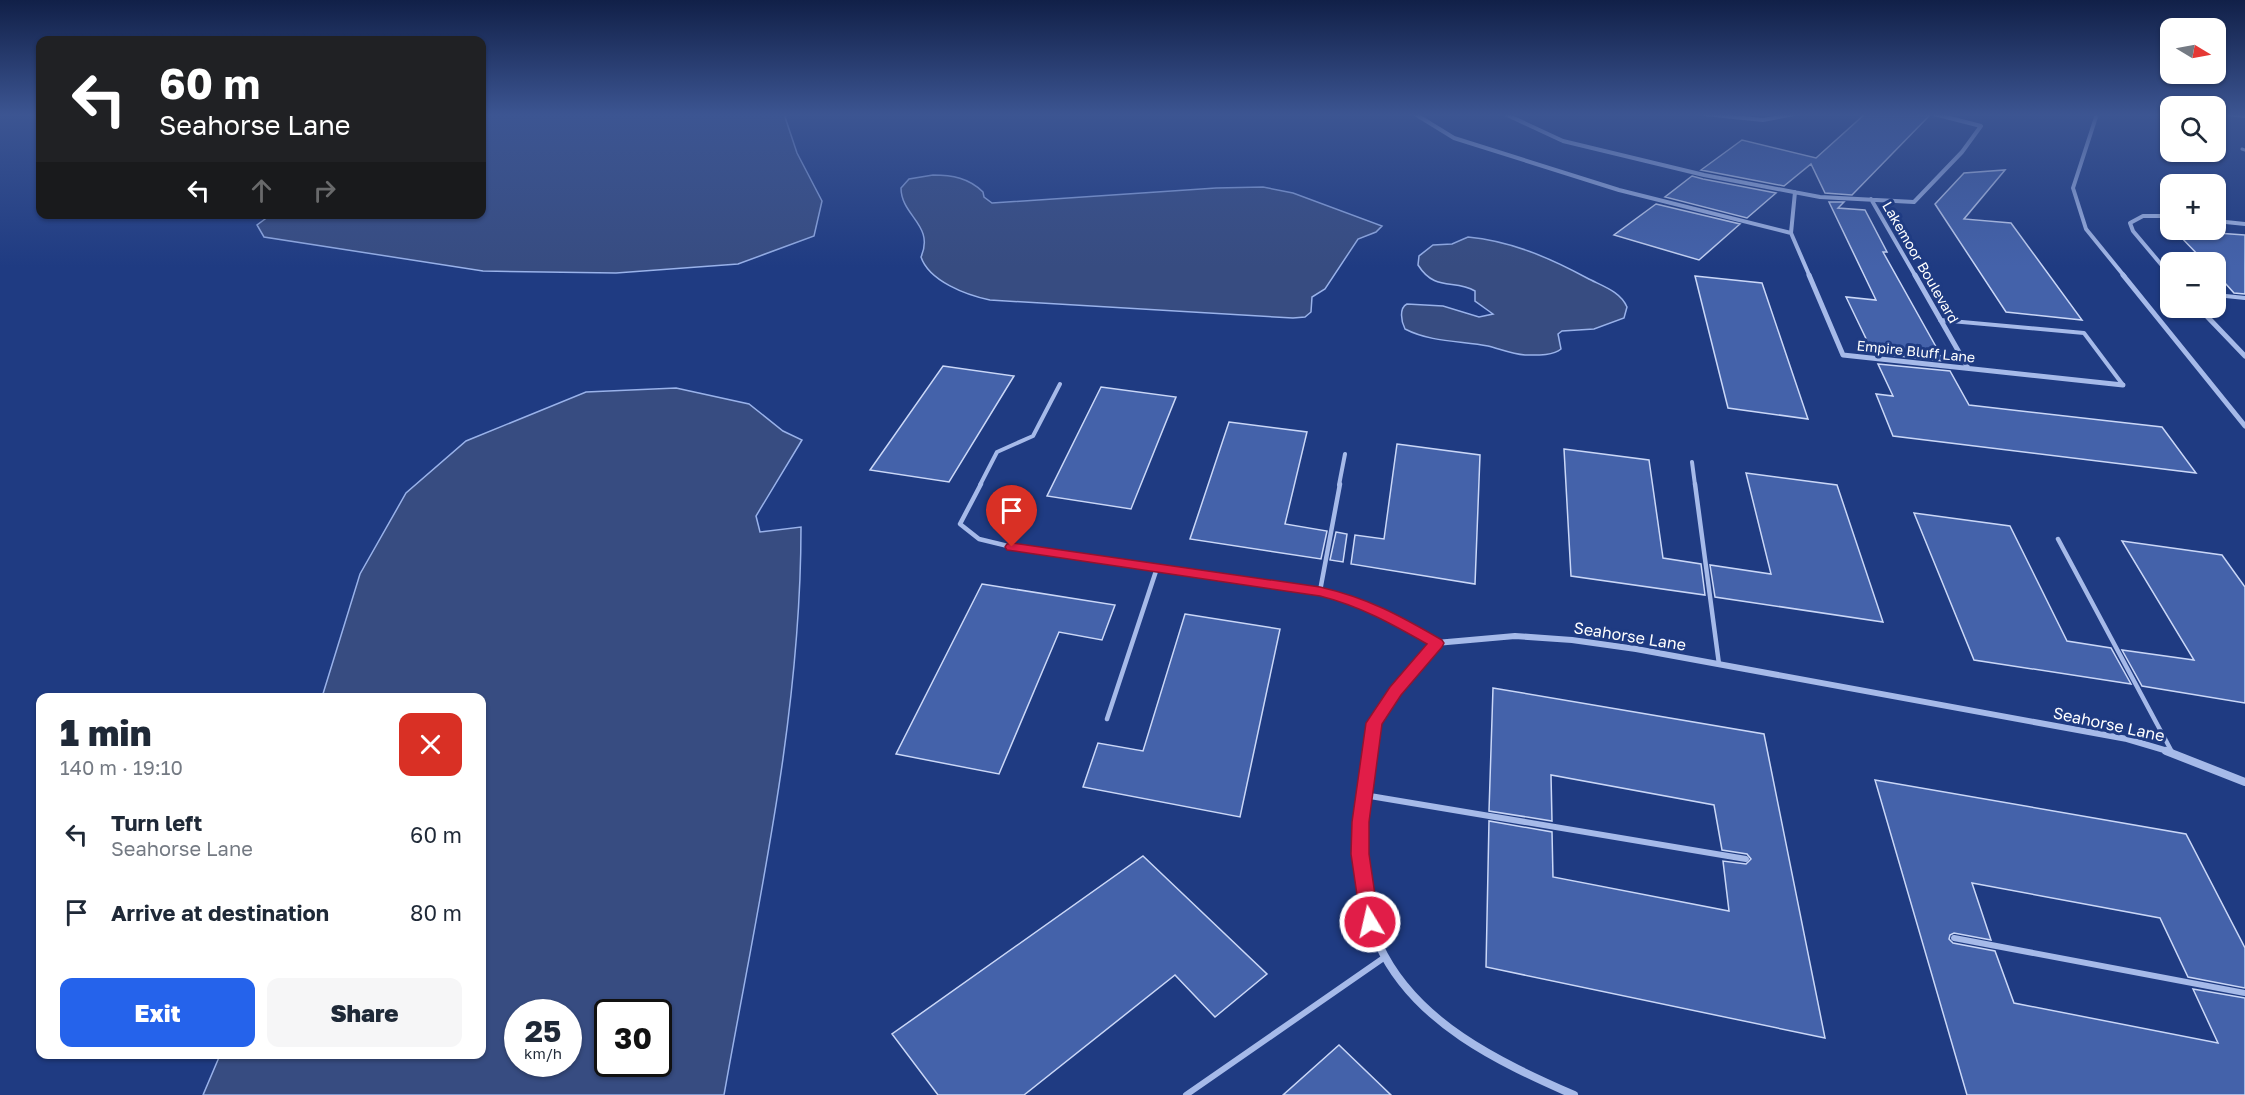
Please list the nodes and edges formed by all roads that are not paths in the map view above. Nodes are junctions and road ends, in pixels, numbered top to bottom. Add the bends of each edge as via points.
1 (1540, 165) edge
2 (1663, 165) edge
3 (1949, 165) edge
4 (2080, 165) edge
5 (1795, 192) junction
6 (1871, 199) junction
7 (2160, 216) edge
8 (2226, 222) edge
9 (2245, 224) edge
10 (1791, 233) junction
11 (2160, 263) edge
12 (2226, 296) edge
13 (2245, 298) edge
14 (2209, 318) edge
15 (1940, 320) junction
16 (2245, 356) edge
17 (1968, 368) junction
18 (1060, 384) dead end
19 (2123, 385) joint
20 (2245, 426) edge
21 (1345, 454) dead end
22 (1692, 462) dead end
23 (2058, 539) dead end
24 (1012, 547) joint
25 (1156, 568) junction
26 (1320, 591) junction
27 (1436, 643) junction
28 (1719, 664) junction
29 (1107, 719) dead end
30 (2172, 752) junction
31 (2245, 782) edge
32 (1364, 795) junction
33 (1746, 859) dead end
34 (1954, 938) dead end
35 (1384, 957) junction
36 (2245, 993) edge
37 (1186, 1095) edge
38 (1574, 1095) edge

1 - 10 street via 1619,190
2 - 5 street
3 - 6 street, Lakemoor Boulevard via 1914,202
4 - 20 street via 2073,188 2086,229
5 - 6 street
5 - 10 street, Empire Bluff Lane
6 - 15 street, Lakemoor Boulevard
7 - 11 street via 2142,216 2130,224
8 - 9 street
10 - 17 street, Empire Bluff Lane via 1843,355
12 - 13 lane
14 - 16 street
15 - 17 street, Lakemoor Boulevard
15 - 19 lane via 2084,333
17 - 19 street, Empire Bluff Lane
18 - 24 lane via 1033,436 997,452 960,524 979,539
21 - 26 lane
22 - 28 lane
23 - 30 lane
24 - 25 street
25 - 26 street
25 - 29 lane
26 - 27 street via 1384,613
27 - 28 street, Seahorse Lane via 1515,636 1572,640
27 - 32 street via 1398,687 1374,723
28 - 30 street, Seahorse Lane via 2127,739
30 - 31 street, Seahorse Lane
32 - 33 lane
32 - 35 street via 1360,854 1370,922
34 - 36 lane
35 - 37 lane
35 - 38 street via 1432,1014 1462,1038 1509,1066

